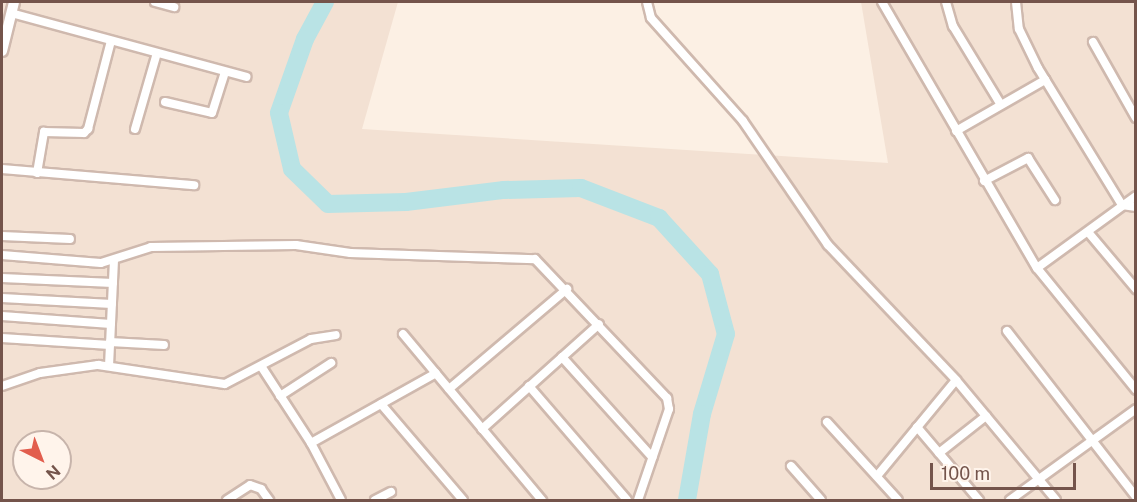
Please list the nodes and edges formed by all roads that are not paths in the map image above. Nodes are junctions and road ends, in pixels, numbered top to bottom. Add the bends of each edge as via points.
1 (14, 2) edge
2 (155, 2) edge
3 (647, 2) edge
4 (882, 2) edge
5 (945, 2) edge
6 (1016, 2) edge
7 (174, 7) dead end
8 (11, 13) junction
9 (3, 36) edge
10 (111, 40) junction
11 (1093, 42) dead end
12 (2, 51) edge
13 (157, 53) junction
14 (225, 72) junction
15 (246, 77) dead end
16 (1045, 80) junction
17 (165, 102) dead end
18 (1001, 105) junction
19 (1136, 118) edge
20 (135, 129) dead end
21 (956, 131) junction
22 (2, 169) edge
23 (37, 173) junction
24 (984, 181) junction
25 (194, 185) dead end
26 (1136, 196) edge
27 (1055, 200) dead end
28 (1122, 205) junction
29 (1136, 207) edge
30 (1088, 232) junction
31 (2, 236) edge
32 (70, 239) dead end
33 (2, 255) edge
34 (114, 260) junction
35 (1037, 268) junction
36 (2, 278) edge
37 (113, 283) junction
38 (567, 289) junction
39 (1136, 290) edge
40 (2, 298) edge
41 (112, 304) junction
42 (2, 316) edge
43 (111, 324) junction
44 (599, 324) junction
45 (1007, 331) dead end
46 (403, 334) dead end
47 (336, 335) dead end
48 (2, 338) edge
49 (110, 343) junction
50 (164, 345) dead end
51 (562, 357) junction
52 (331, 363) dead end
53 (109, 366) junction
54 (261, 366) junction
55 (436, 373) junction
56 (956, 380) junction
57 (2, 386) edge
58 (529, 386) junction
59 (449, 389) junction
60 (1136, 390) edge
61 (280, 396) junction
62 (381, 404) junction
63 (1136, 409) edge
64 (986, 416) junction
65 (827, 422) dead end
66 (917, 427) junction
67 (482, 429) junction
68 (1091, 440) junction
69 (311, 444) junction
70 (939, 453) junction
71 (652, 457) junction
72 (791, 466) dead end
73 (877, 476) junction
74 (1038, 479) junction
75 (391, 492) dead end
76 (1136, 497) edge
77 (227, 501) edge
78 (268, 501) edge
79 (341, 501) edge
80 (375, 501) edge
81 (463, 501) edge
82 (542, 501) edge
83 (627, 501) edge
84 (638, 501) edge
85 (821, 501) edge
86 (898, 501) edge
87 (978, 501) edge
88 (1010, 501) edge
89 (1056, 501) edge

1 - 8 main road
2 - 7 street
3 - 56 street via 651,18 743,121 828,245
4 - 21 street
5 - 18 street via 953,26
6 - 16 street via 1020,33
8 - 9 main road
8 - 10 street
9 - 12 main road
10 - 13 street
10 - 23 street via 88,129 84,133 44,132
11 - 19 street
13 - 14 street
13 - 20 street
14 - 15 street
14 - 17 street via 212,113
16 - 18 street
16 - 28 street
18 - 21 street
21 - 24 street
22 - 23 street
23 - 25 street
24 - 27 street via 1028,158
24 - 35 street
26 - 28 street
28 - 29 street
28 - 30 street
30 - 35 street
30 - 39 street
31 - 32 street
33 - 34 street via 101,263
34 - 37 street
34 - 38 street via 151,247 296,245 350,253 535,259
35 - 60 street
36 - 37 street
37 - 41 street
38 - 44 street
38 - 59 street
40 - 41 street
41 - 43 street
42 - 43 street
43 - 49 street
44 - 51 street
44 - 71 street via 667,398 669,409
45 - 68 street
46 - 55 street
47 - 54 street via 311,339
48 - 49 street
49 - 50 street
49 - 53 street
51 - 58 street
51 - 71 street
52 - 61 street
53 - 54 street via 218,385
53 - 57 street via 40,374
54 - 61 street
55 - 59 street
55 - 62 street
56 - 64 street
56 - 66 street
58 - 67 street
58 - 83 street
59 - 67 street
61 - 69 street
62 - 69 street
62 - 81 street
63 - 68 street
64 - 70 street
64 - 74 street
65 - 73 street
66 - 70 street
66 - 73 street
67 - 82 street
68 - 74 street
68 - 76 street
69 - 79 street
70 - 87 street
71 - 84 street
72 - 85 street
73 - 86 street
74 - 88 street
74 - 89 street
75 - 80 street
77 - 78 street via 250,485 261,489

